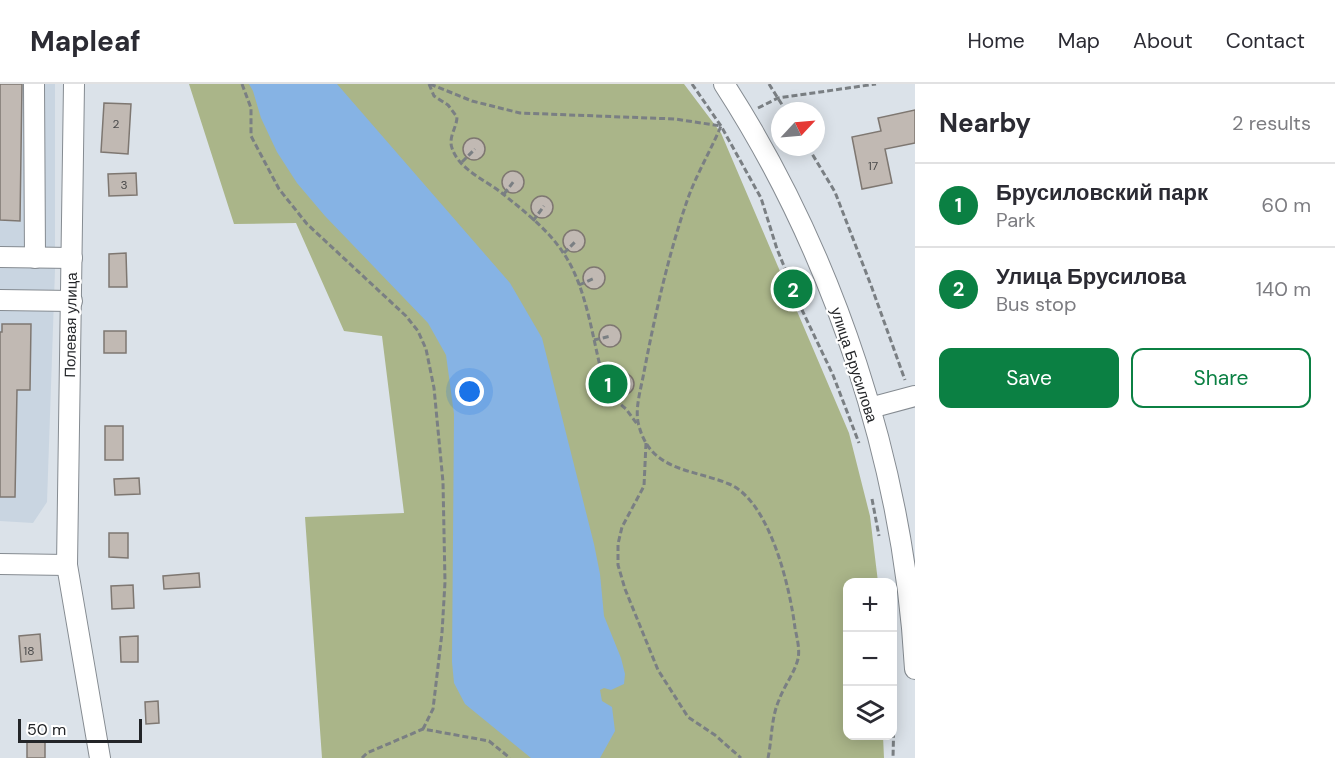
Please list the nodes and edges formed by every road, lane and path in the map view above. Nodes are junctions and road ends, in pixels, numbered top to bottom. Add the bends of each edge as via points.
1 (34, 84) edge
2 (74, 84) edge
3 (242, 84) edge
4 (430, 84) edge
5 (692, 84) edge
6 (724, 84) edge
7 (769, 84) edge
8 (876, 84) edge
9 (778, 98) junction
10 (780, 102) edge
11 (721, 126) junction
12 (475, 149) dead end
13 (813, 156) edge
14 (462, 162) junction
15 (514, 181) dead end
16 (504, 194) junction
17 (544, 206) dead end
18 (533, 221) junction
19 (576, 241) dead end
20 (564, 254) junction
21 (0, 257) edge
22 (35, 258) junction
23 (72, 258) junction
24 (595, 278) dead end
25 (579, 285) junction
26 (0, 300) edge
27 (72, 302) junction
28 (612, 336) dead end
29 (594, 340) junction
30 (625, 385) dead end
31 (608, 388) junction
32 (913, 396) edge
33 (870, 408) junction
34 (638, 425) junction
35 (646, 442) junction
36 (863, 452) dead end
37 (872, 496) dead end
38 (880, 541) dead end
39 (0, 564) edge
40 (67, 565) junction
41 (914, 625) edge
42 (915, 669) edge
43 (895, 686) edge
44 (423, 729) junction
45 (100, 758) edge
46 (362, 758) edge
47 (510, 758) edge
48 (741, 758) edge
49 (768, 758) edge
50 (892, 758) edge

1 - 22 street
2 - 23 street, Полевая улица
3 - 44 path via 250,108 251,136 279,189 307,224 405,316 426,349 443,482 445,582 433,709
4 - 11 path via 472,101 520,113 675,120
4 - 14 path via 434,96 457,117 451,142
5 - 11 path
6 - 33 street, улица Брусилова via 768,158 821,269
7 - 9 path
8 - 9 path
9 - 10 path
11 - 34 path via 687,200 674,244 641,389
11 - 36 path via 760,198 777,249
12 - 14 path
13 - 32 path via 835,192
14 - 16 path
15 - 16 path
16 - 18 path
17 - 18 path
18 - 20 path
19 - 20 path
20 - 25 path
21 - 22 street
22 - 23 street
23 - 27 street, Полевая улица
24 - 25 path
25 - 29 path
26 - 27 street
27 - 40 street, Полевая улица
28 - 29 path
29 - 31 path
30 - 31 path
31 - 34 path
32 - 33 street
33 - 41 street, улица Брусилова via 890,483
34 - 35 path
35 - 48 path via 644,486 622,526 618,544 618,565 625,589 658,670 688,717
35 - 49 path via 660,460 731,484 751,500 780,560 792,602 798,658 779,699
37 - 38 path
39 - 40 street
40 - 45 street, Полевая улица
41 - 42 street, улица Брусилова
43 - 50 path
44 - 46 path
44 - 47 path via 489,741

